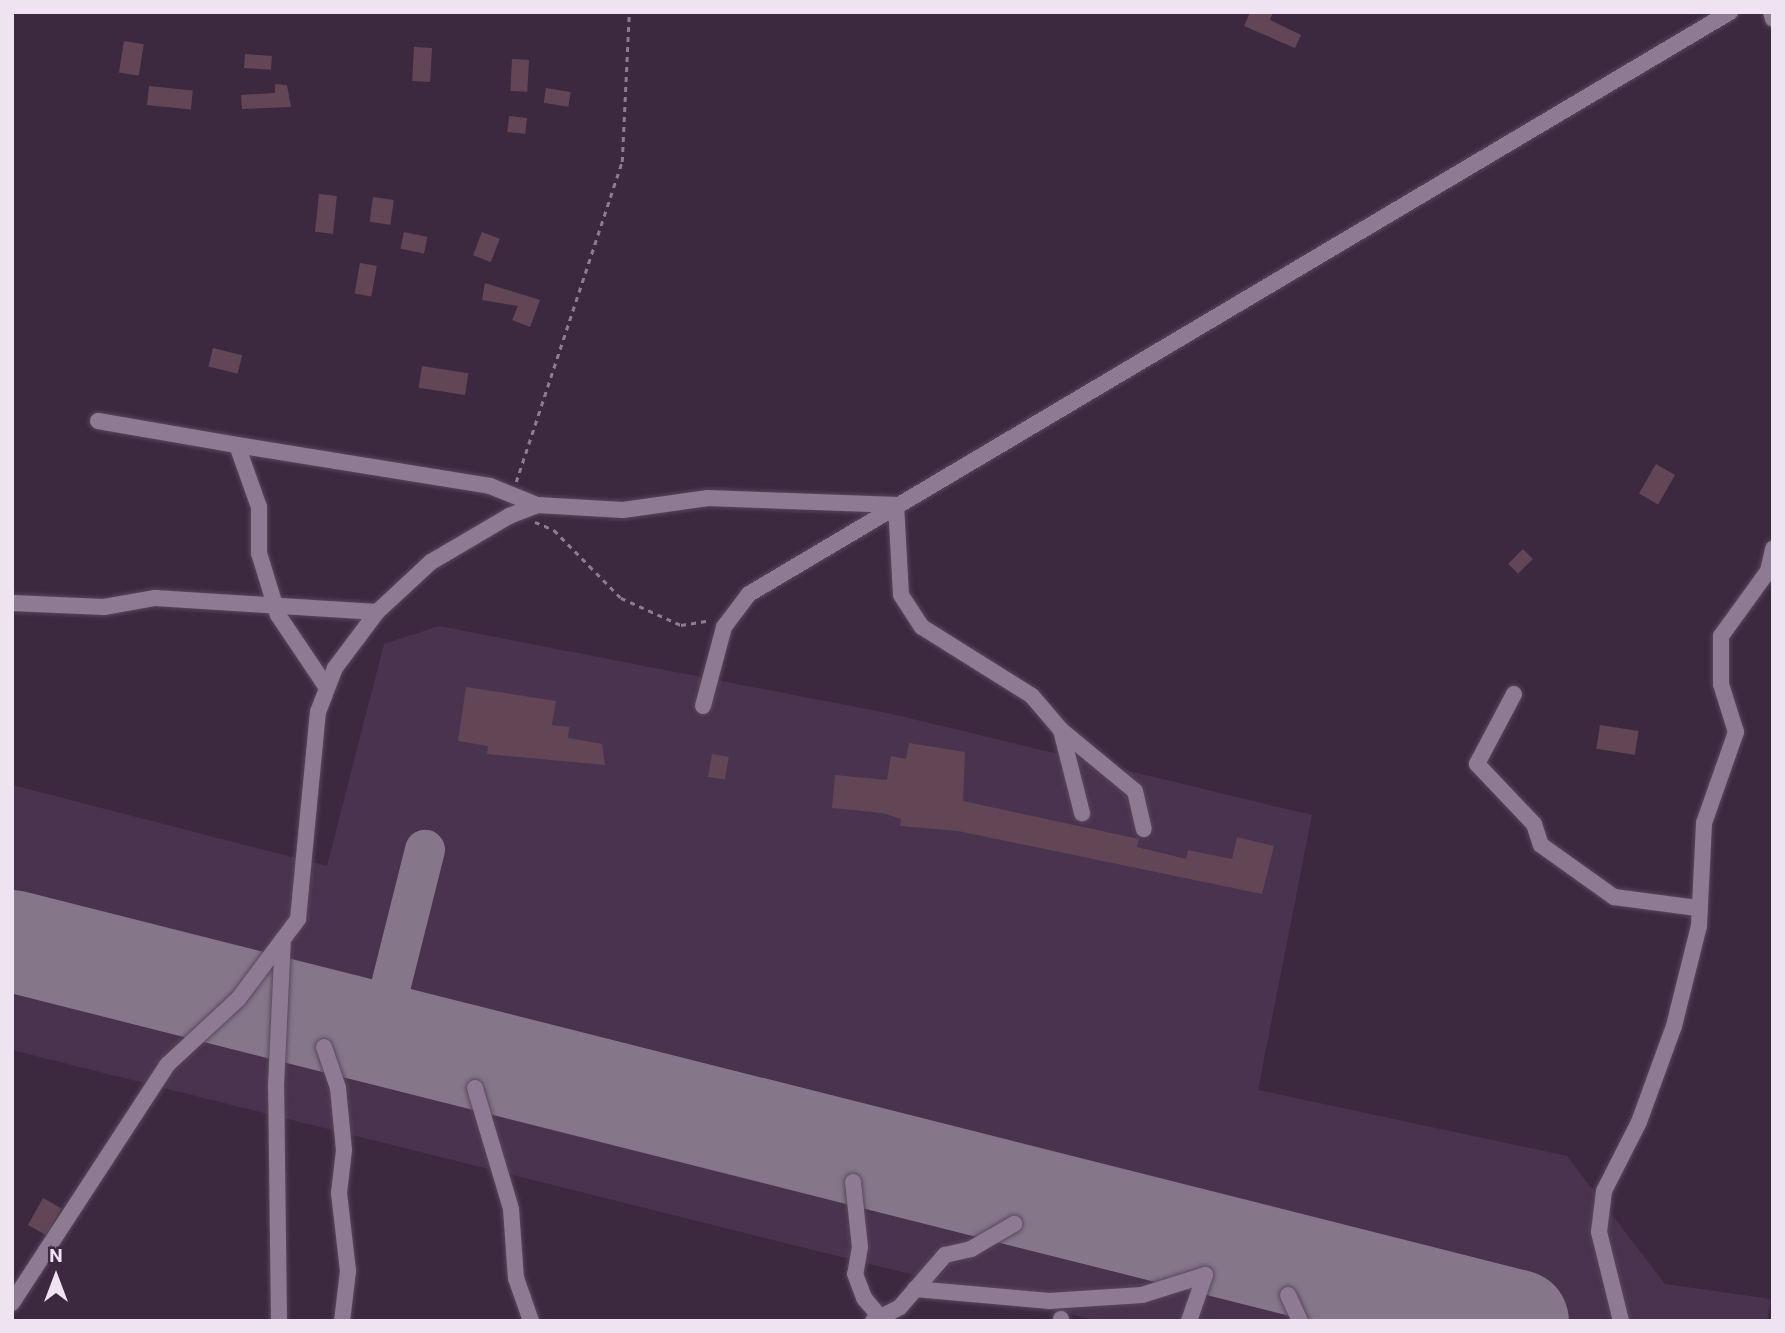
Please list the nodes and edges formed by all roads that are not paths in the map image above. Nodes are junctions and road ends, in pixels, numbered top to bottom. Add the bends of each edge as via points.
1 (1730, 12) edge
2 (1771, 12) edge
3 (1773, 19) edge
4 (98, 421) dead end
5 (237, 445) junction
6 (537, 505) junction
7 (896, 505) junction
8 (1773, 549) edge
9 (12, 603) edge
10 (276, 607) junction
11 (377, 612) junction
12 (327, 688) junction
13 (1514, 694) dead end
14 (703, 705) dead end
15 (1061, 730) junction
16 (1082, 813) dead end
17 (1144, 830) dead end
18 (1697, 908) junction
19 (283, 939) junction
20 (324, 1047) dead end
21 (475, 1087) dead end
22 (853, 1182) dead end
23 (1014, 1224) dead end
24 (915, 1289) junction
25 (1288, 1295) dead end
26 (12, 1303) edge
27 (879, 1319) edge
28 (279, 1321) edge
29 (342, 1321) edge
30 (531, 1321) edge
31 (1189, 1321) edge
32 (1300, 1321) edge
33 (1621, 1321) edge

1 - 7 street
2 - 3 street
4 - 5 street
5 - 6 street via 509,492
5 - 10 street via 259,507 259,553
6 - 7 street via 622,510 708,498
6 - 11 street via 509,516 431,562
7 - 14 street via 749,594 724,627
7 - 15 street via 901,595 922,627 1032,696
8 - 18 street via 1768,571 1721,636 1721,684 1736,732 1704,823
9 - 10 street via 104,607 155,598
10 - 11 street
10 - 12 street
11 - 12 street
12 - 19 street via 318,712 298,919
13 - 18 street via 1497,738 1477,764 1534,824 1541,845 1614,897
15 - 16 street
15 - 17 street via 1135,790
18 - 33 street via 1674,1026 1639,1122 1604,1191 1599,1232
19 - 26 street via 239,998 166,1065
19 - 28 street via 276,1086
20 - 29 street via 338,1088 344,1150 339,1193 348,1271
21 - 30 street via 511,1209 516,1278
22 - 27 street via 860,1247 855,1274
23 - 24 street via 971,1249 945,1255
24 - 27 street
24 - 31 street via 1049,1301 1142,1295 1205,1275
25 - 32 street

